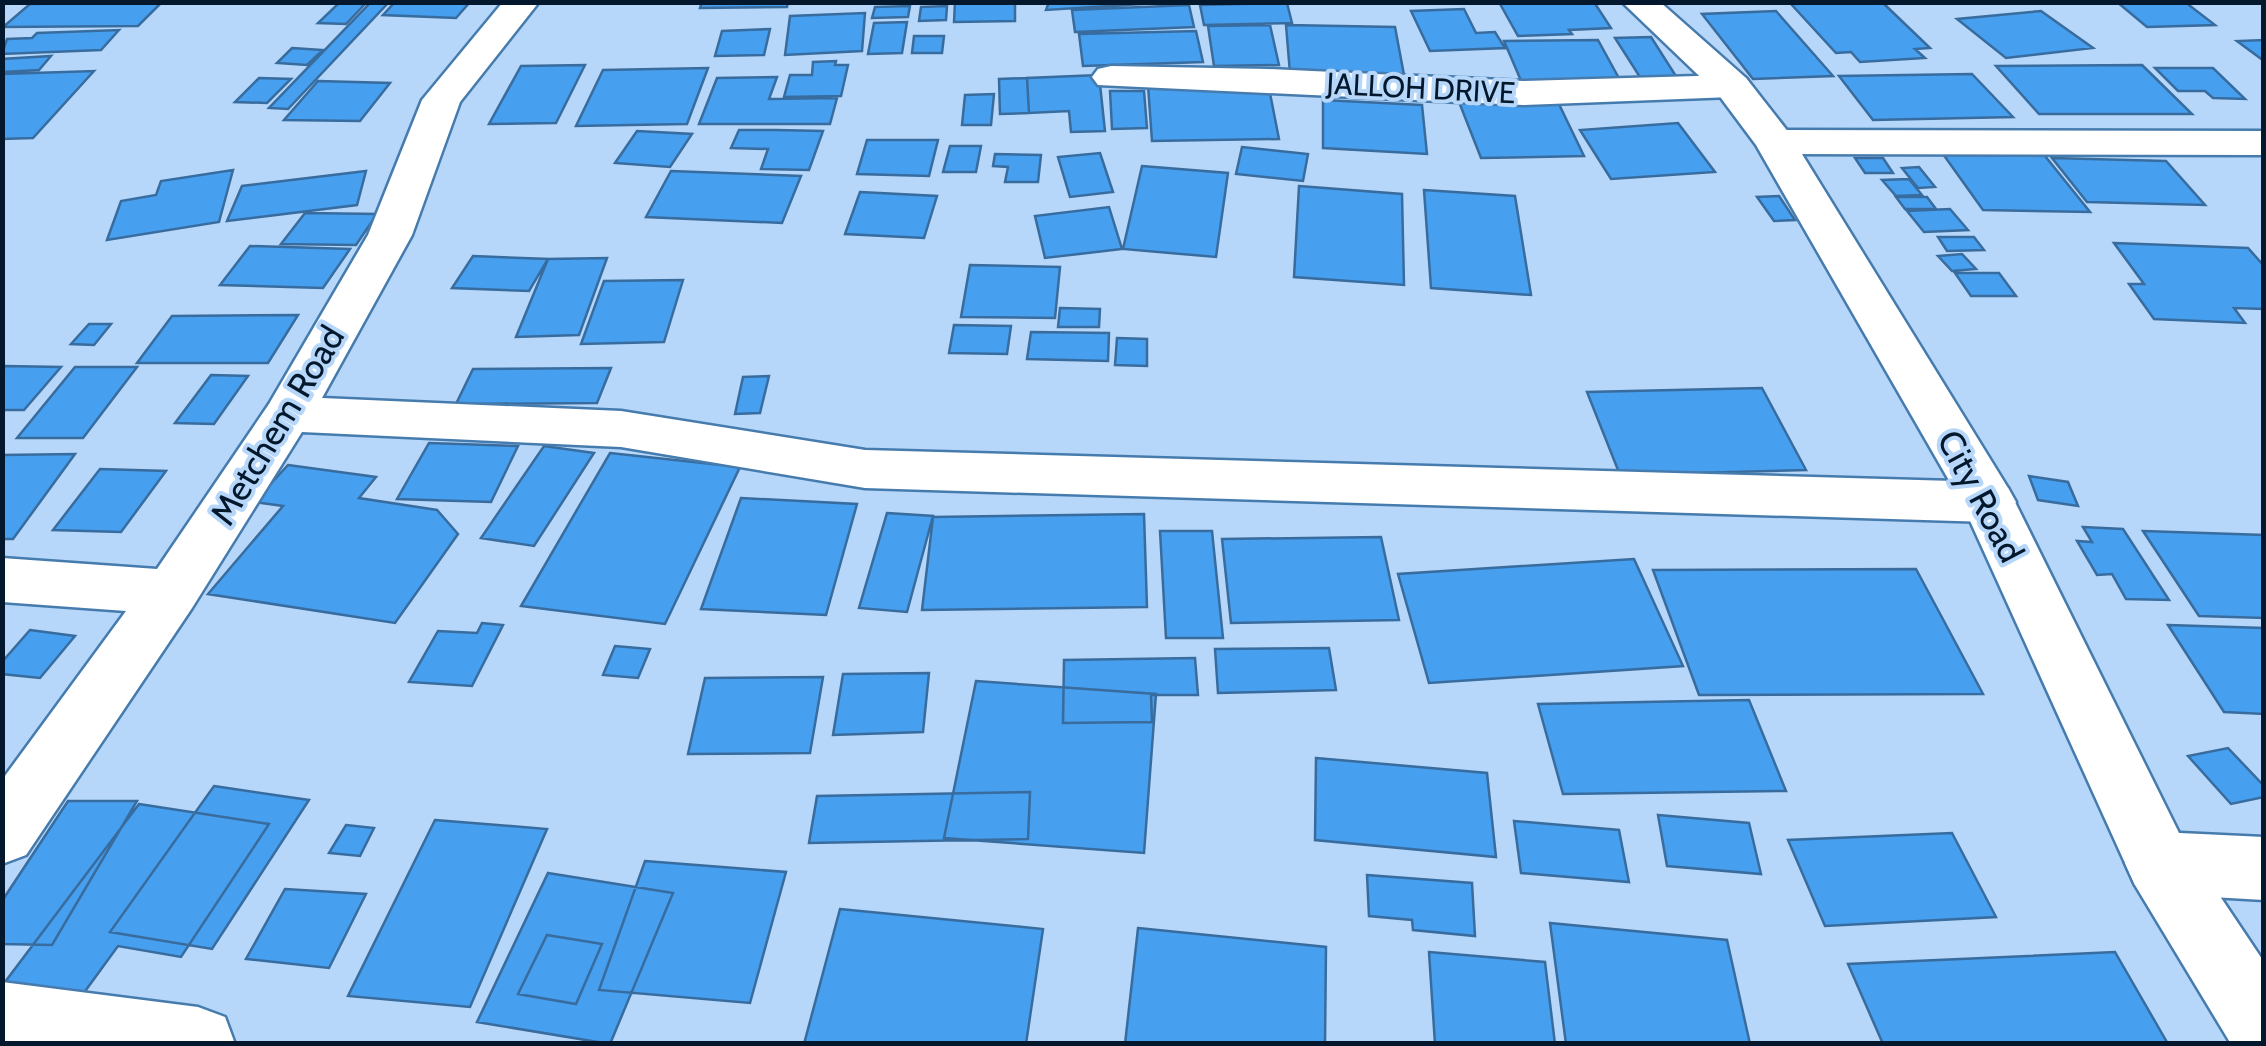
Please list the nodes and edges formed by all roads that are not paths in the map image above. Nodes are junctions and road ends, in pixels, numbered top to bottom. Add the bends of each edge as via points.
1 (522, 2) edge
2 (1639, 2) edge
3 (1110, 77) dead end
4 (1732, 86) junction
5 (1775, 142) junction
6 (2264, 142) edge
7 (288, 414) junction
8 (1989, 502) junction
9 (2, 580) edge
10 (172, 592) junction
11 (2, 834) edge
12 (2159, 863) junction
13 (2264, 869) edge
14 (2, 1020) edge
15 (2264, 1029) edge
16 (198, 1044) edge

1 - 7 street, Metchem Road via 440,100 390,234
2 - 4 street, City Road
3 - 4 street, JALLOH DRIVE via 1522,93
4 - 5 street, City Road
5 - 6 street
5 - 8 street, City Road
7 - 8 street via 621,428 865,469
7 - 10 street, Metchem Road
8 - 12 street, City Road
9 - 10 street
10 - 11 street, Metchem Road
12 - 13 street
12 - 15 street, City Road
14 - 16 street

